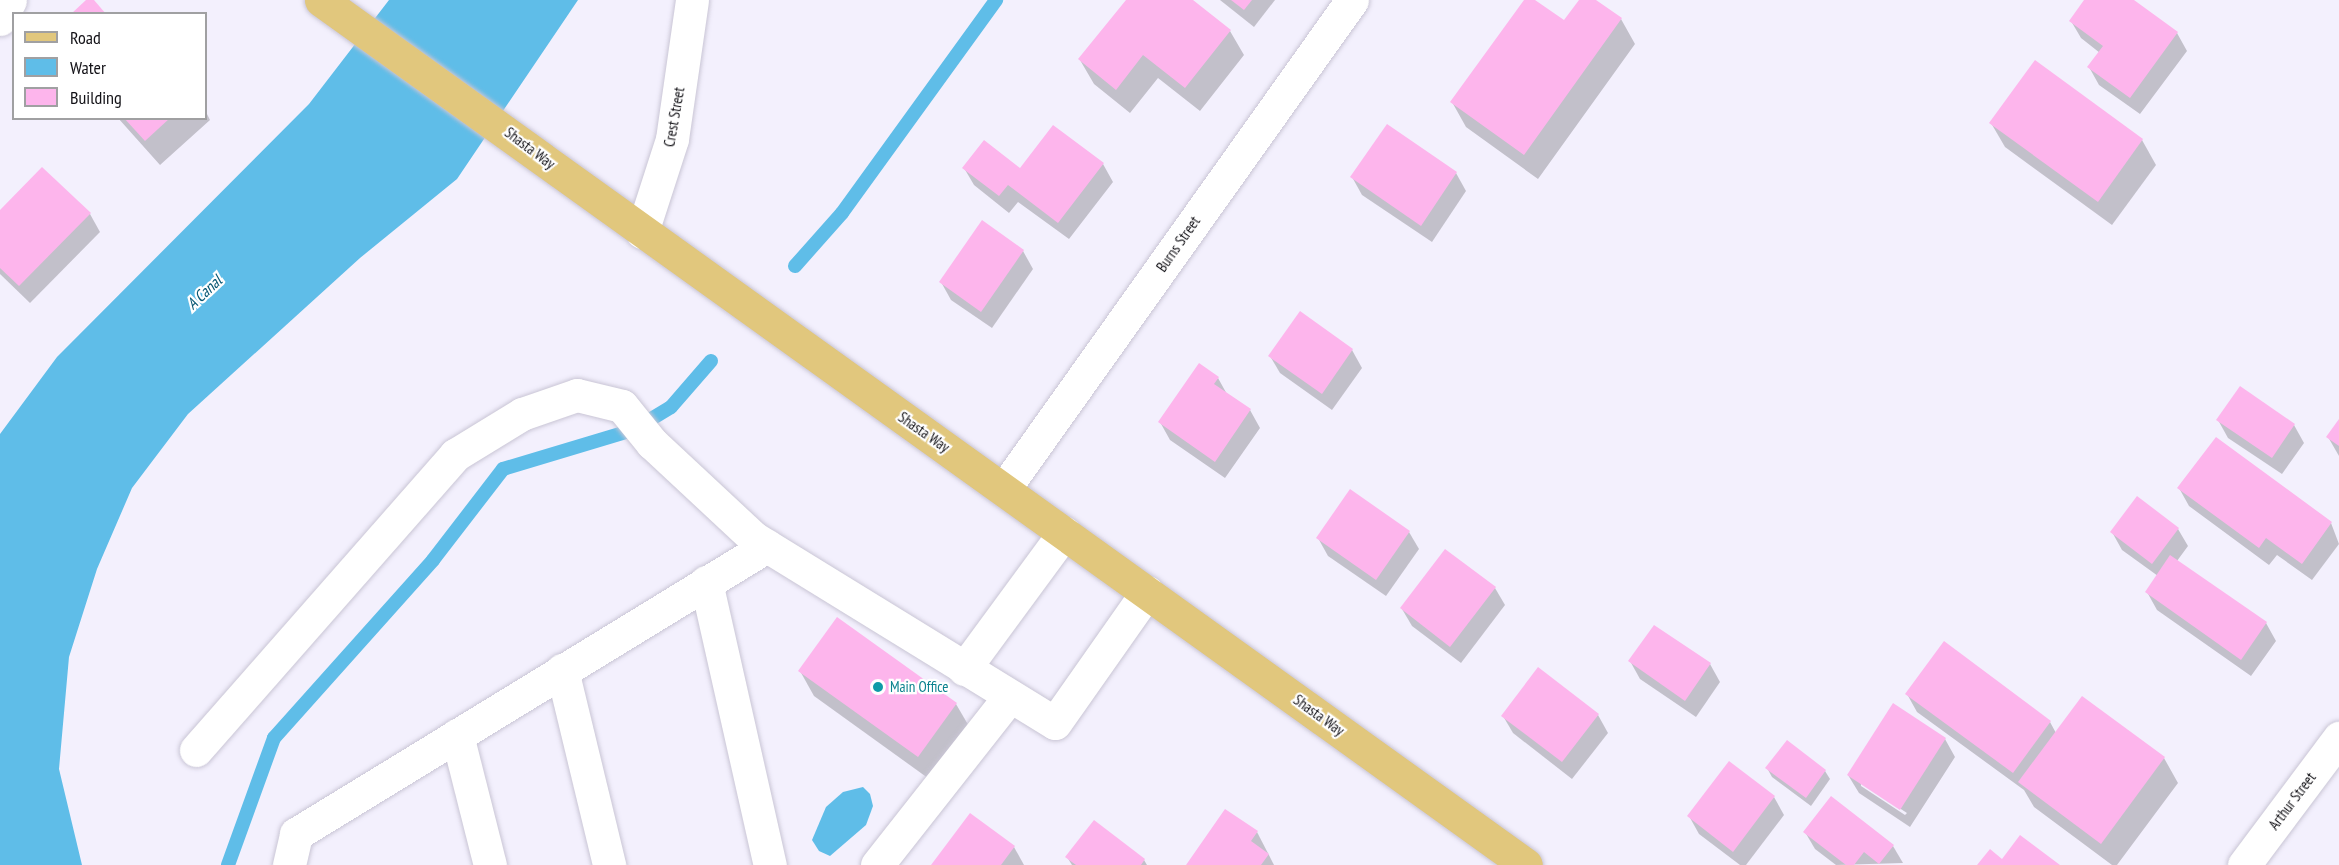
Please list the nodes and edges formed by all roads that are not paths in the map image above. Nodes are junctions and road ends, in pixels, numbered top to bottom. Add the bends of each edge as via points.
1 (10, 0) edge
2 (692, 0) edge
3 (1352, 0) edge
4 (327, 4) edge
5 (0, 19) edge
6 (642, 232) junction
7 (1004, 489) junction
8 (1064, 533) junction
9 (767, 546) junction
10 (706, 582) junction
11 (1147, 592) junction
12 (964, 669) junction
13 (562, 670) junction
14 (1010, 696) junction
15 (457, 735) junction
16 (2339, 738) edge
17 (196, 750) dead end
18 (289, 865) edge
19 (490, 865) edge
20 (609, 865) edge
21 (770, 865) edge
22 (877, 865) edge
23 (1526, 865) edge
24 (2244, 865) edge

1 - 5 street
2 - 6 street, Crest Street via 672,139
3 - 7 street, Burns Street
4 - 6 main road, Shasta Way
6 - 7 main road, Shasta Way
7 - 8 main road, Shasta Way
8 - 11 main road, Shasta Way
8 - 12 street
9 - 10 street
9 - 12 street
9 - 17 street via 652,443 622,406 577,395 522,414 455,455
10 - 13 street
10 - 21 street
11 - 14 street via 1055,723
11 - 23 main road, Shasta Way
12 - 14 street
13 - 15 street
13 - 20 street
14 - 22 street
15 - 18 street via 296,834
15 - 19 street
16 - 24 street, Arthur Street

